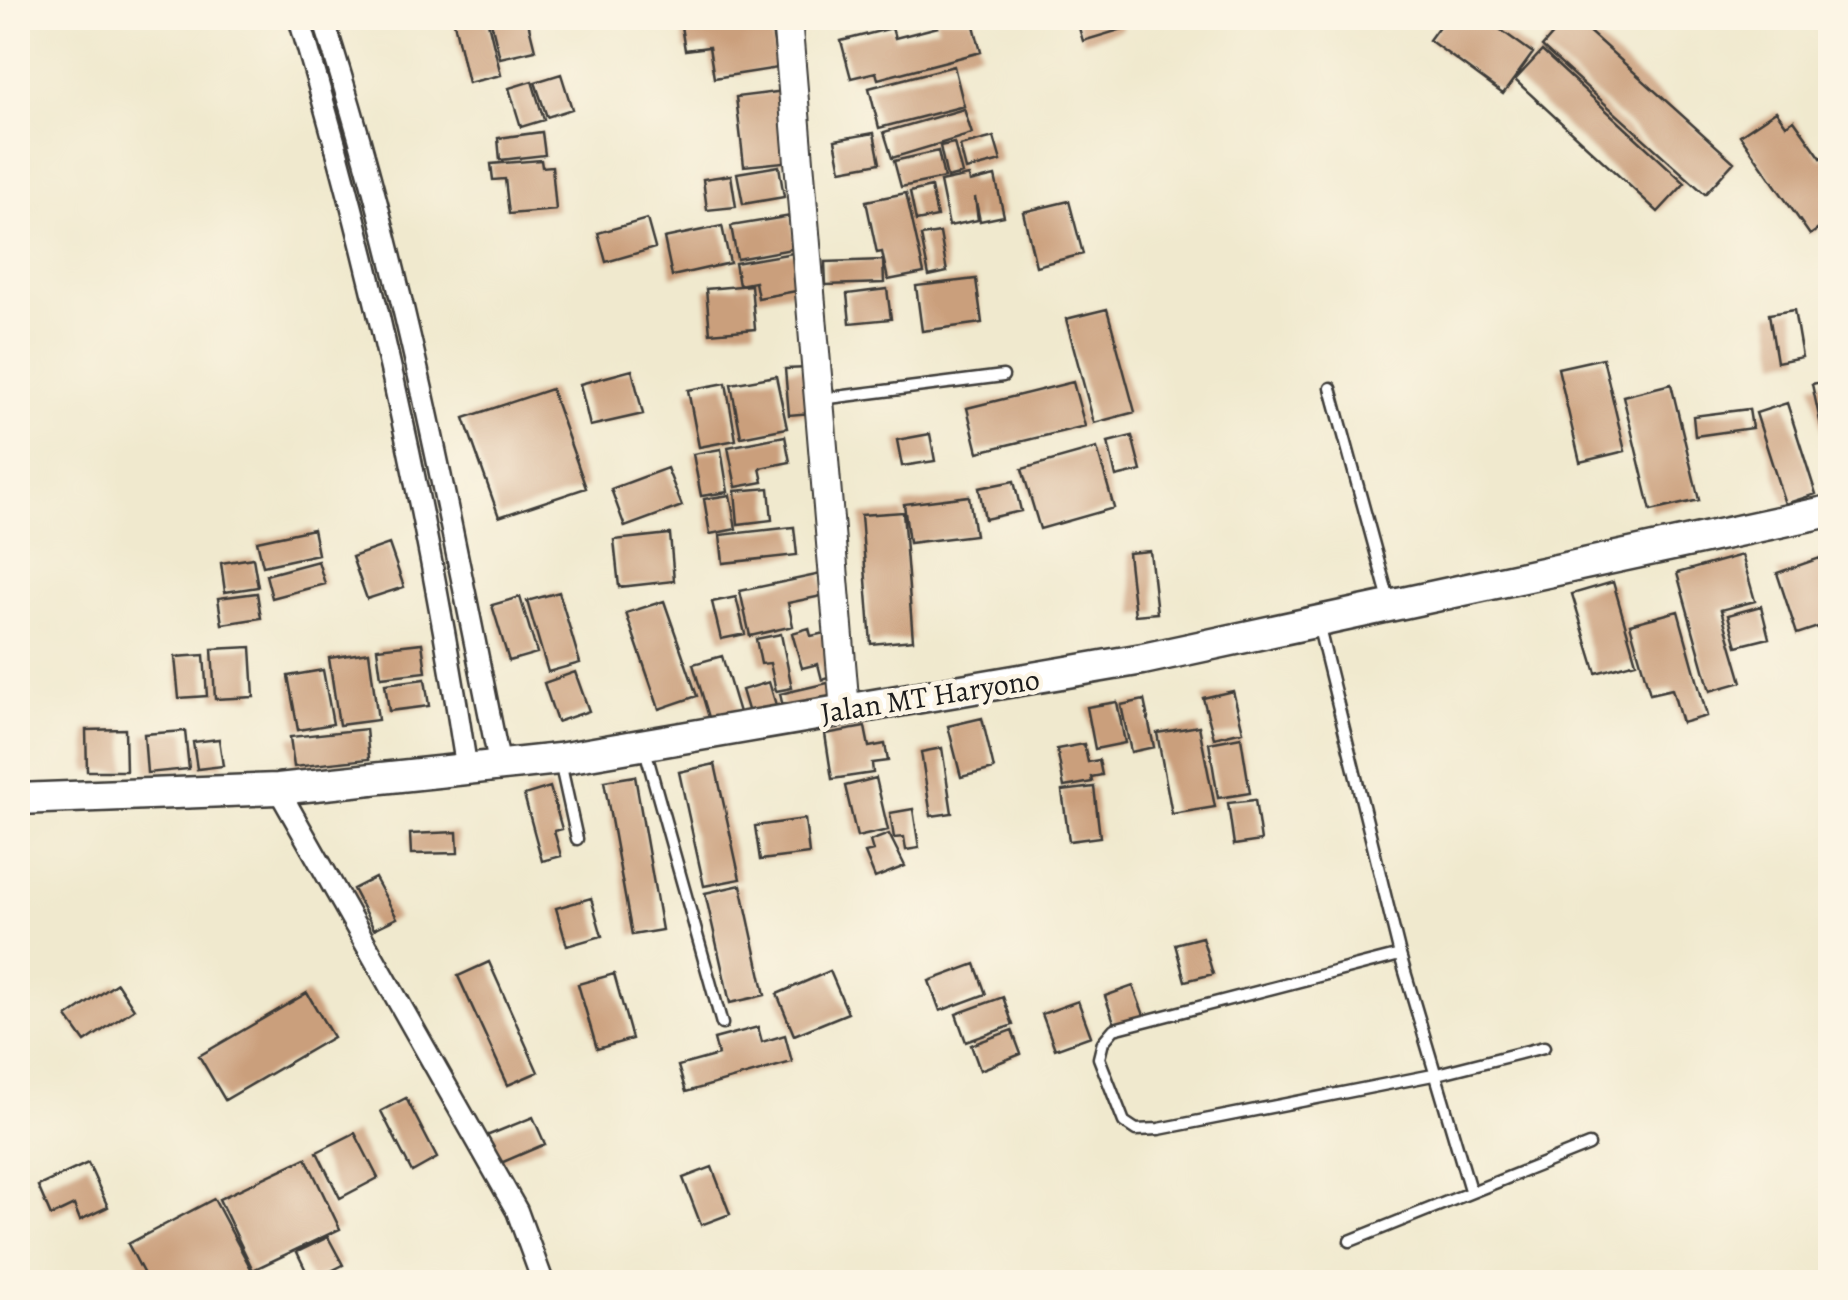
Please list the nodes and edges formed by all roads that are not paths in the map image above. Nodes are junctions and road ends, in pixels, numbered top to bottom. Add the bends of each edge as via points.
1 (299, 18) edge
2 (323, 18) edge
3 (787, 18) edge
4 (358, 127) junction
5 (333, 132) junction
6 (1003, 376) dead end
7 (1331, 388) dead end
8 (821, 400) junction
9 (1830, 512) edge
10 (1391, 606) junction
11 (1318, 623) junction
12 (845, 710) junction
13 (644, 746) junction
14 (559, 759) junction
15 (500, 767) junction
16 (468, 771) junction
17 (278, 789) junction
18 (18, 799) edge
19 (577, 840) dead end
20 (1400, 955) junction
21 (722, 1024) dead end
22 (1544, 1047) dead end
23 (1433, 1075) junction
24 (1590, 1145) dead end
25 (1470, 1190) junction
26 (1350, 1240) dead end
27 (543, 1282) edge

1 - 5 street
2 - 4 street
3 - 8 street
4 - 5 street
4 - 15 street via 409,318
5 - 16 street via 391,354
6 - 8 lane
7 - 10 lane
8 - 12 street
9 - 10 main road, Jalan MT Haryono
10 - 11 main road, Jalan MT Haryono
11 - 12 main road, Jalan MT Haryono
11 - 20 lane
12 - 13 main road, Jalan MT Haryono
13 - 14 main road, Jalan MT Haryono
13 - 21 lane
14 - 15 main road, Jalan MT Haryono
14 - 19 lane
15 - 16 main road, Jalan MT Haryono
16 - 17 main road, Jalan MT Haryono
17 - 18 main road, Jalan MT Haryono
17 - 27 street via 517,1211
20 - 23 lane
20 - 23 lane via 1114,1029 1099,1058 1124,1122 1145,1132
22 - 23 lane
23 - 25 lane
24 - 25 lane
25 - 26 lane

